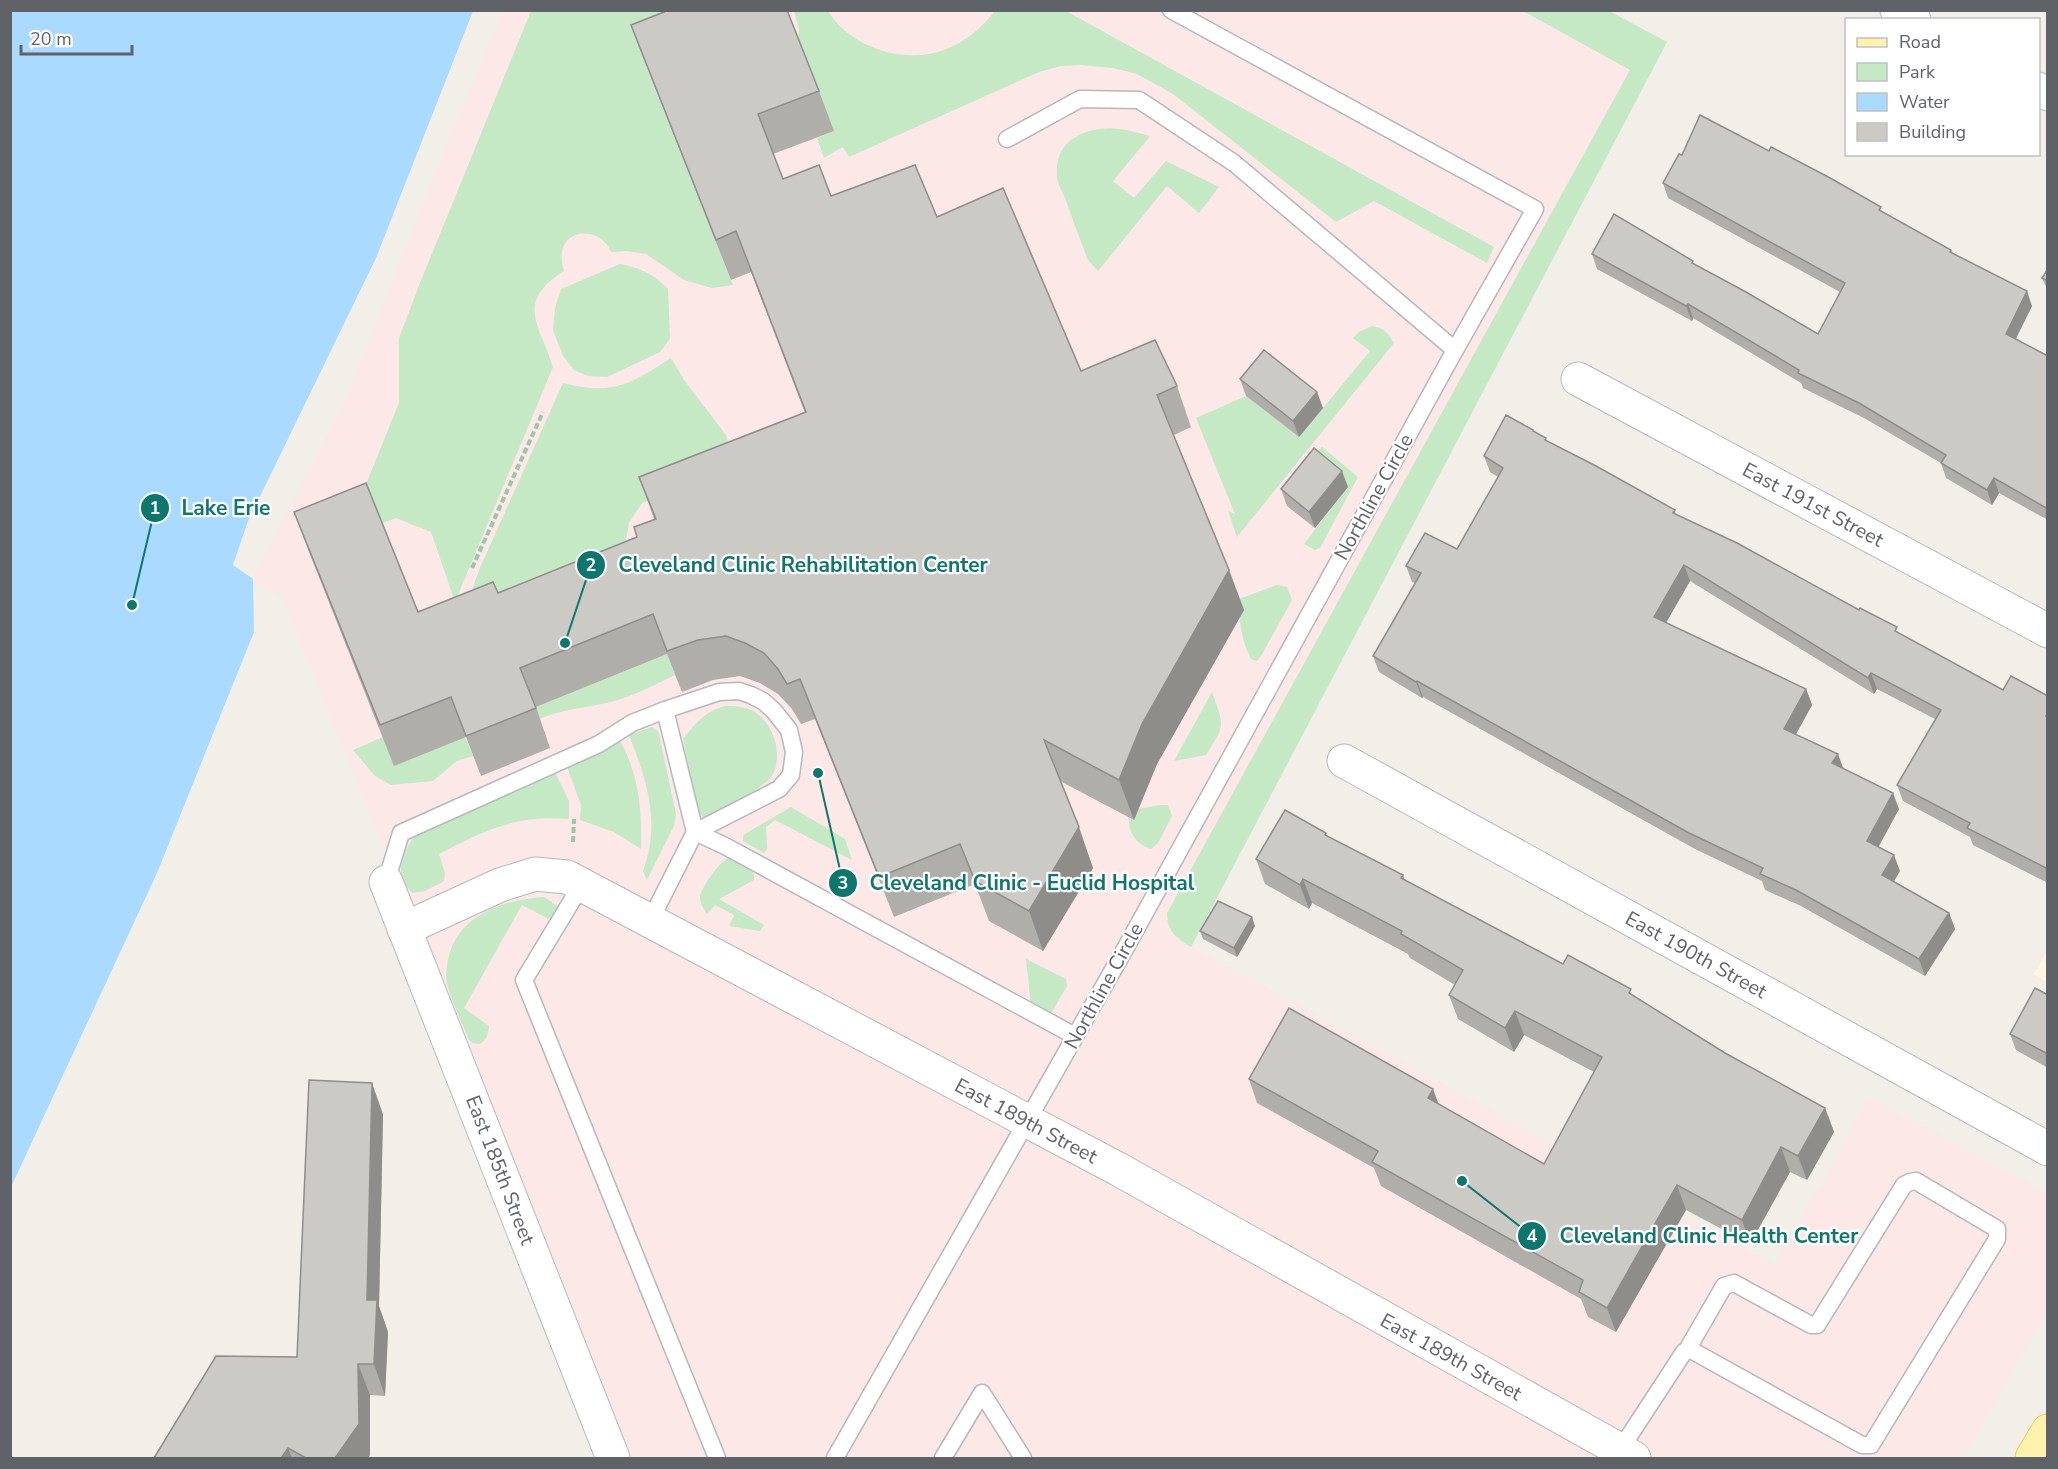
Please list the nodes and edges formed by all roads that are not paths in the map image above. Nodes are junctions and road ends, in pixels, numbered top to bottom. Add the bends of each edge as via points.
1 (1171, 10) edge
2 (1898, 10) edge
3 (1911, 18) edge
4 (1007, 139) dead end
5 (1455, 350) junction
6 (1578, 379) dead end
7 (2048, 631) edge
8 (665, 710) junction
9 (1344, 761) dead end
10 (696, 832) junction
11 (386, 882) joint
12 (582, 884) junction
13 (650, 921) junction
14 (404, 929) junction
15 (1075, 1036) junction
16 (1028, 1122) junction
17 (2048, 1149) edge
18 (1687, 1350) junction
19 (2048, 1431) edge
20 (1626, 1455) edge
21 (613, 1458) edge
22 (717, 1458) edge
23 (835, 1458) edge
24 (943, 1458) edge
25 (1023, 1458) edge
26 (2032, 1458) edge

1 - 5 lane, Northline Circle via 1534,210
2 - 3 street
4 - 5 lane via 1080,99 1139,100 1234,163
5 - 15 lane, Northline Circle
6 - 7 street, East 191st Street
8 - 10 lane
8 - 10 lane via 719,692 739,691 763,701 774,711 784,721 792,741 791,775 779,789
8 - 11 lane via 401,833
9 - 17 street, East 190th Street
10 - 13 lane
10 - 15 lane
11 - 14 street, East 185th Street
12 - 13 street, East 189th Street
12 - 14 street, East 189th Street via 567,876 535,874 500,885
12 - 22 lane via 524,980
13 - 16 street, East 189th Street
14 - 21 street, East 185th Street
15 - 16 lane, Northline Circle
16 - 20 street, East 189th Street
16 - 23 lane, Northline Circle
18 - 18 lane via 1862,1445 1871,1444 1997,1239 1997,1229 1916,1181 1910,1182 1904,1185 1817,1325 1729,1283
18 - 20 lane
19 - 26 main road
24 - 25 lane via 982,1393

